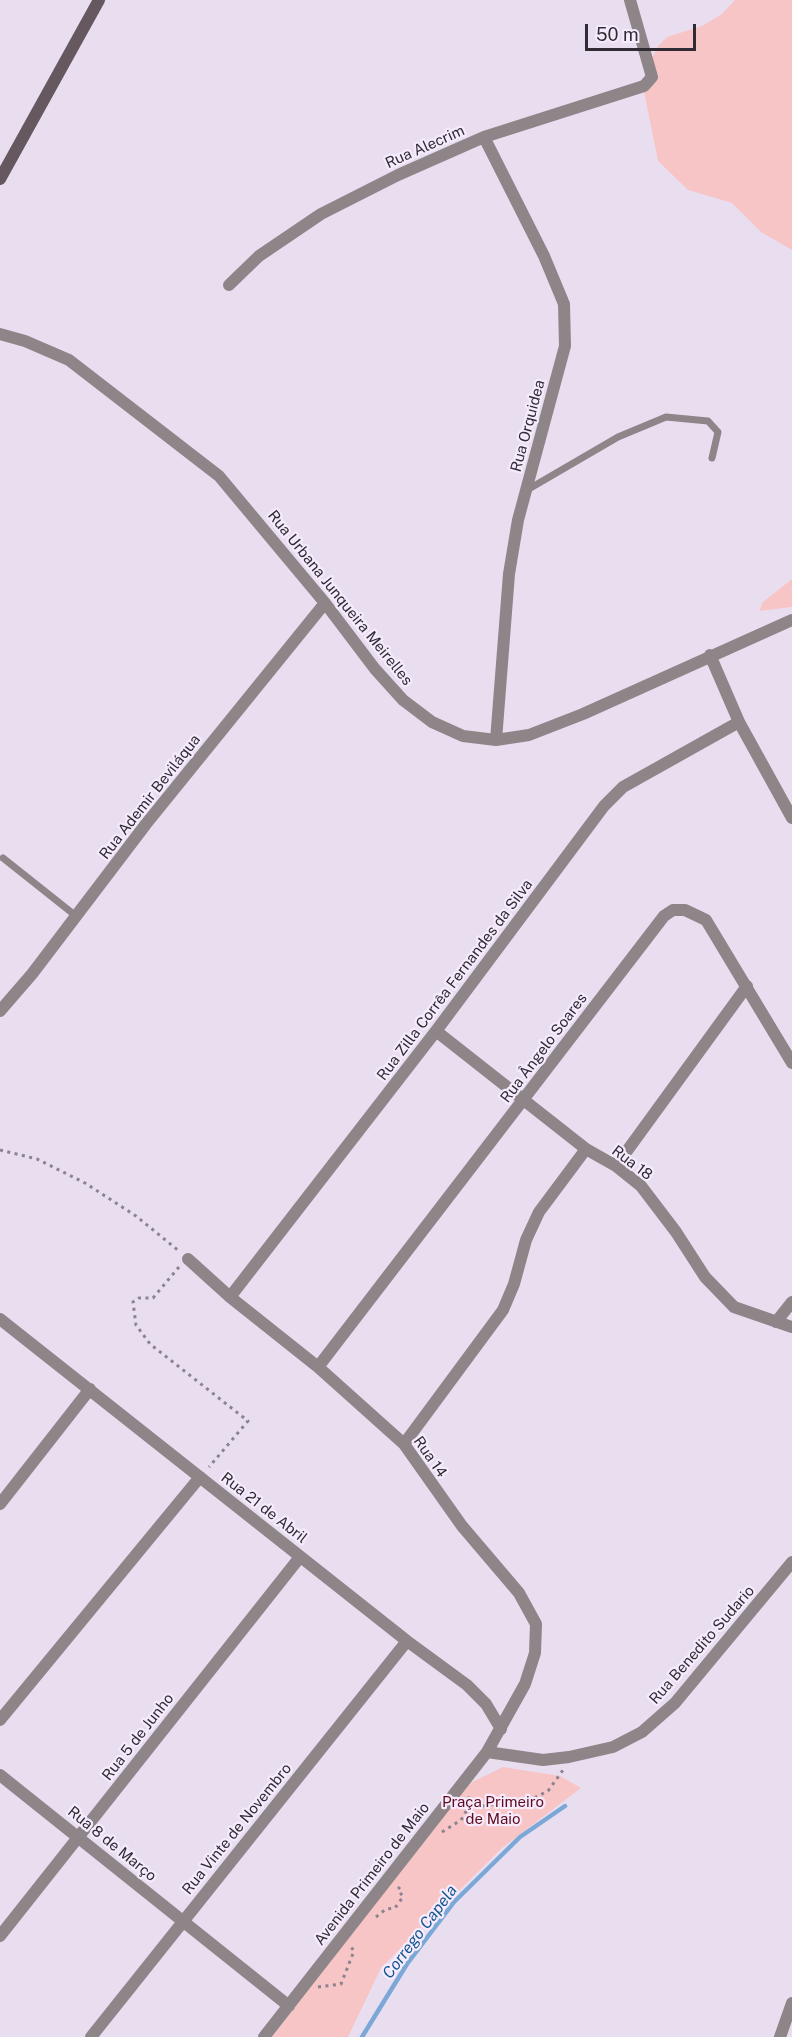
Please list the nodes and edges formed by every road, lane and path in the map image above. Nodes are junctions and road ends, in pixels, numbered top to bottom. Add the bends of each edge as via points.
1 (99, 0) edge
2 (630, 0) edge
3 (484, 137) junction
4 (0, 179) edge
5 (229, 285) dead end
6 (0, 334) edge
7 (712, 458) dead end
8 (525, 492) junction
9 (325, 603) junction
10 (792, 620) edge
11 (710, 655) junction
12 (739, 722) junction
13 (496, 740) junction
14 (792, 818) edge
15 (3, 858) dead end
16 (76, 916) junction
17 (747, 986) junction
18 (0, 1011) edge
19 (436, 1031) junction
20 (792, 1063) edge
21 (524, 1100) junction
22 (586, 1149) junction
23 (0, 1150) edge
24 (616, 1166) junction
25 (188, 1259) dead end
26 (230, 1297) junction
27 (792, 1302) edge
28 (0, 1319) edge
29 (776, 1322) junction
30 (792, 1327) edge
31 (318, 1367) junction
32 (90, 1389) junction
33 (404, 1444) junction
34 (200, 1477) junction
35 (2, 1498) edge
36 (300, 1557) junction
37 (792, 1562) edge
38 (407, 1641) junction
39 (0, 1720) edge
40 (501, 1729) junction
41 (487, 1752) junction
42 (569, 1757) junction
43 (0, 1775) edge
44 (468, 1808) dead end
45 (79, 1836) junction
46 (183, 1920) junction
47 (0, 1936) edge
48 (792, 2003) edge
49 (289, 2006) junction
50 (91, 2037) edge
51 (264, 2037) edge
52 (780, 2037) edge

1 - 4 street
2 - 3 street, Rua Alecrim via 652,77 644,86
3 - 5 street, Rua Alecrim via 321,214 260,256
3 - 8 street, Rua Orquidea via 564,304 565,346
6 - 9 street, Rua Urbana Junqueira Meirelles via 69,360 188,449 226,484
7 - 8 lane via 718,432 708,421 666,417 618,437
8 - 13 street, Rua Orquidea via 509,574
9 - 13 street, Rua Urbana Junqueira Meirelles via 404,700 432,722 463,736
9 - 16 street, Rua Ademir Beviláqua
10 - 11 street, Rua Urbana Junqueira Meirelles
11 - 12 street
11 - 13 street, Rua Urbana Junqueira Meirelles via 583,714 529,735
12 - 14 street
12 - 19 street, Rua Zilla Corrêa Fernandes da Silva via 623,788 604,806
15 - 16 lane
16 - 18 street, Rua Ademir Beviláqua
17 - 20 street, Rua Ângelo Soares
17 - 21 street, Rua Ângelo Soares via 706,920 685,910 673,910 657,921
17 - 24 street
19 - 21 street, Rua 18
19 - 26 street, Rua Zilla Corrêa Fernandes da Silva
21 - 22 street, Rua 18
21 - 31 street, Rua Ângelo Soares
22 - 24 street, Rua 18
22 - 33 street via 539,1212 503,1310
23 - 34 path via 37,1159 85,1183 136,1216 181,1253 181,1264 158,1294 133,1302 139,1331 150,1344 248,1421
24 - 29 street, Rua 18 via 658,1206 719,1295 734,1307
25 - 26 street, Rua 14
26 - 31 street, Rua 14
27 - 29 street
28 - 32 street, Rua 21 de Abril
29 - 30 street, Rua 18
31 - 33 street, Rua 14
32 - 34 street, Rua 21 de Abril
32 - 35 street
33 - 40 street, Rua 14 via 462,1526 519,1593 536,1624 536,1653
34 - 36 street, Rua 21 de Abril
34 - 39 street
36 - 38 street, Rua 21 de Abril
36 - 45 street, Rua 5 de Junho
37 - 42 street, Rua Benedito Sudario via 675,1703 642,1732 613,1747
38 - 40 street, Rua 21 de Abril via 467,1685 486,1704
38 - 46 street, Rua Vinte de Novembro
40 - 41 street, Avenida Primeiro de Maio
41 - 42 street, Rua Benedito Sudario via 523,1759
41 - 49 street, Avenida Primeiro de Maio
42 - 44 path via 548,1791 532,1799
43 - 45 street, Rua 8 de Março
45 - 46 street, Rua 8 de Março
45 - 47 street, Rua 5 de Junho
46 - 49 street, Rua 8 de Março
46 - 50 street, Rua Vinte de Novembro
48 - 52 street
49 - 51 street, Avenida Primeiro de Maio

